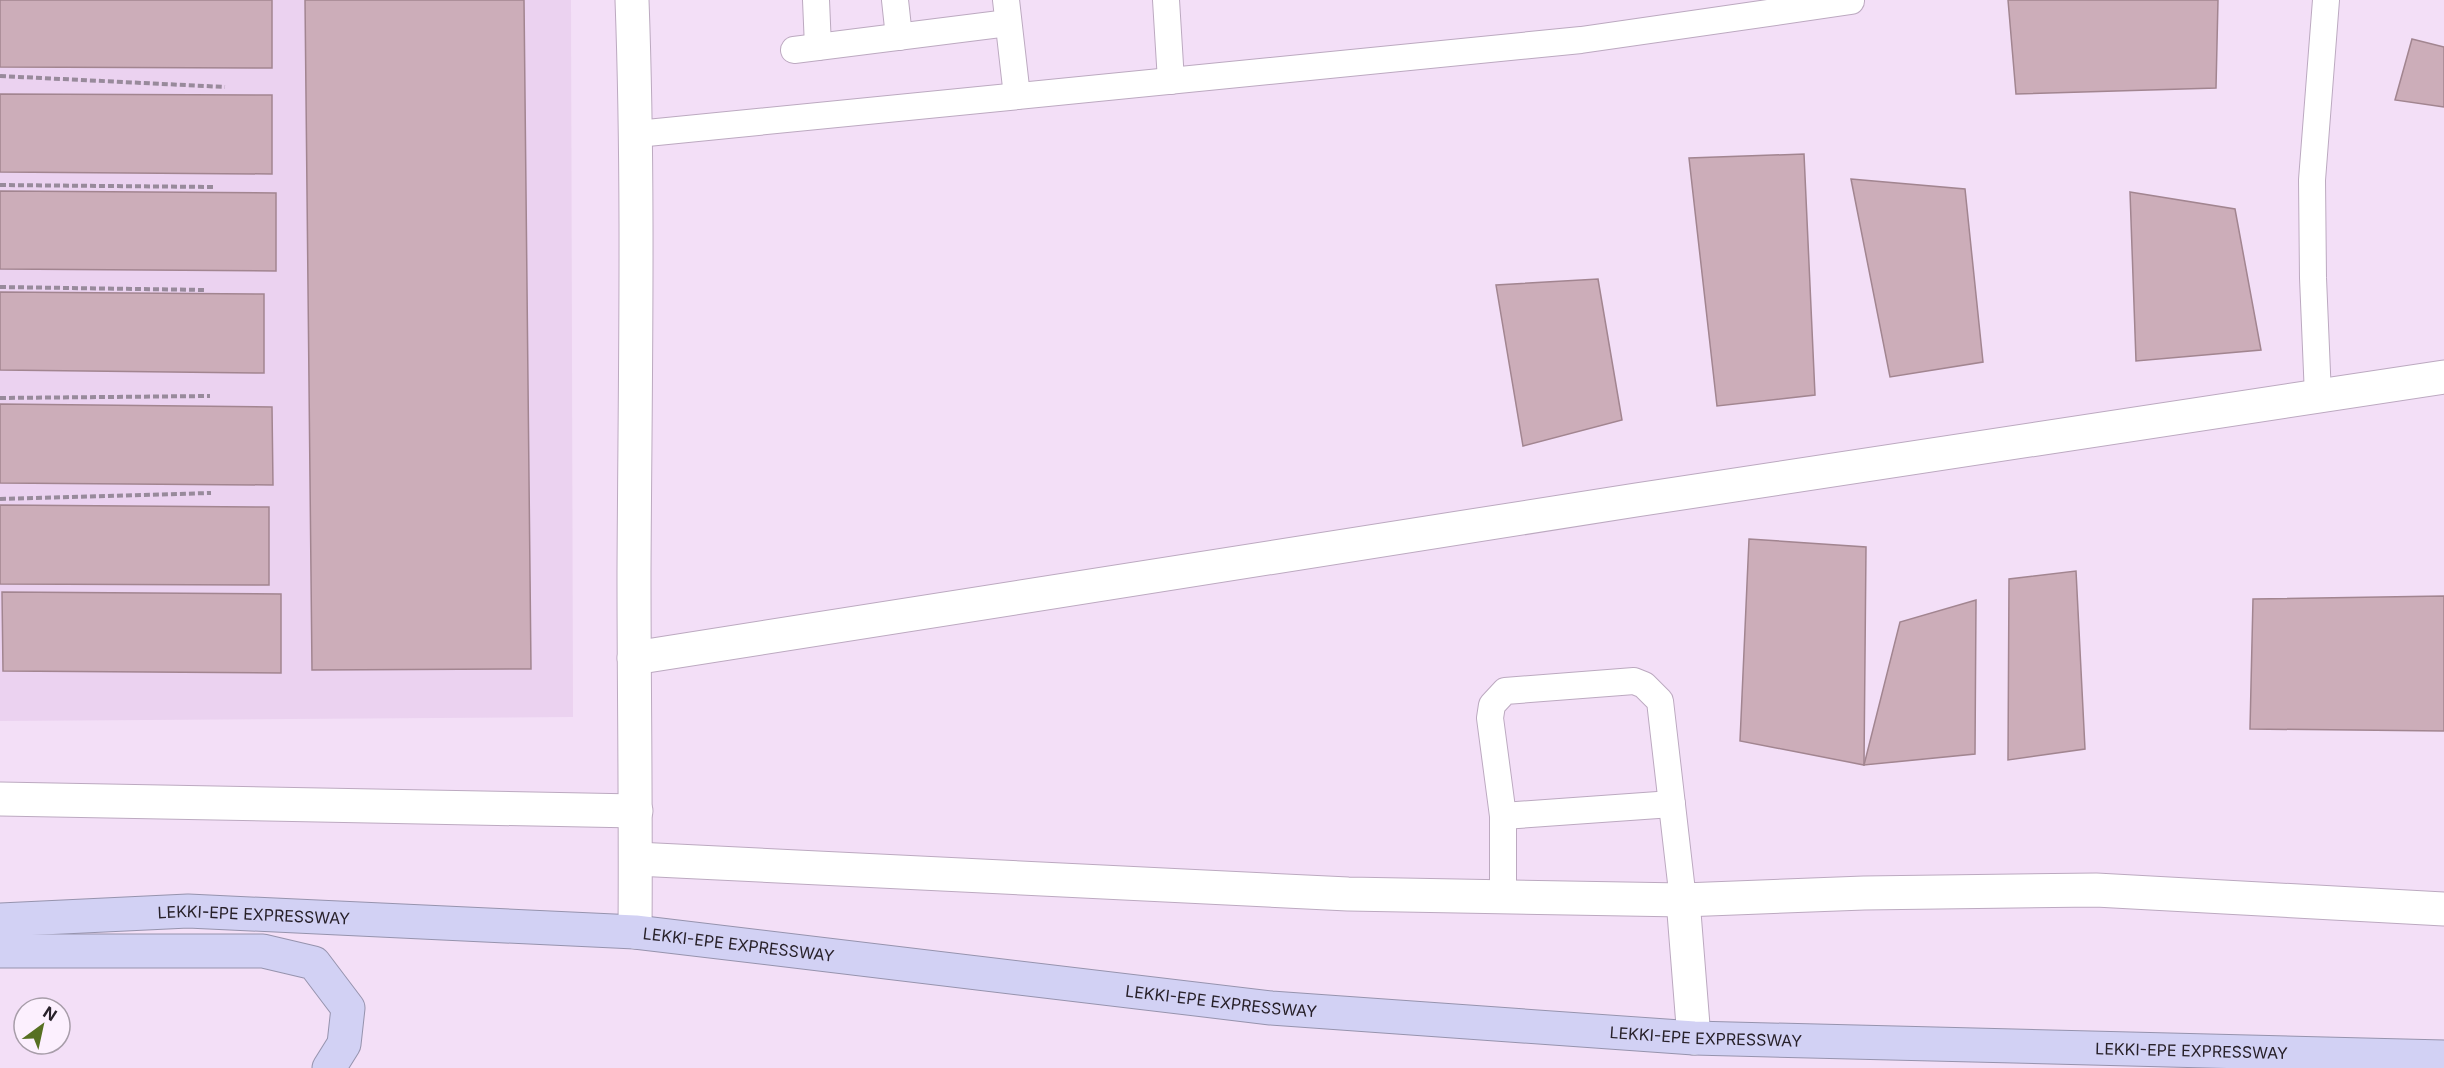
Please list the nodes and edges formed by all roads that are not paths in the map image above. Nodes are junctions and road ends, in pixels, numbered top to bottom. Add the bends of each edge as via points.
1 (632, 0) edge
2 (816, 0) edge
3 (895, 0) edge
4 (1166, 0) edge
5 (2326, 0) edge
6 (1851, 1) edge
7 (1007, 12) edge
8 (899, 37) junction
9 (1171, 81) junction
10 (1017, 96) junction
11 (637, 134) junction
12 (2444, 377) edge
13 (2318, 396) junction
14 (634, 658) junction
15 (0, 799) edge
16 (1672, 804) junction
17 (636, 811) junction
18 (1503, 816) junction
19 (636, 859) junction
20 (1503, 897) junction
21 (1683, 900) junction
22 (2444, 909) edge
23 (0, 920) edge
24 (635, 932) junction
25 (0, 951) edge
26 (1694, 1038) junction
27 (2444, 1057) edge
28 (329, 1068) edge

1 - 11 street
2 - 8 lane via 806,48
3 - 8 lane
4 - 9 lane
5 - 13 lane via 2312,180
6 - 9 lane via 1581,40
7 - 8 lane
7 - 10 lane
9 - 10 lane
10 - 11 lane
11 - 14 street
12 - 13 street
13 - 14 street
14 - 17 street
15 - 17 street
16 - 18 lane
16 - 18 lane via 1660,701 1634,681 1505,691 1497,698 1490,718
16 - 21 lane
17 - 19 street
18 - 20 lane
19 - 20 street via 1348,894
19 - 24 street
20 - 21 street
21 - 22 street via 2096,890
21 - 26 street
23 - 24 highway, LEKKI-EPE EXPRESSWAY via 188,911
24 - 26 highway, LEKKI-EPE EXPRESSWAY via 1271,1008
25 - 28 highway via 263,951 314,963 348,1008 344,1044
26 - 27 highway, LEKKI-EPE EXPRESSWAY

